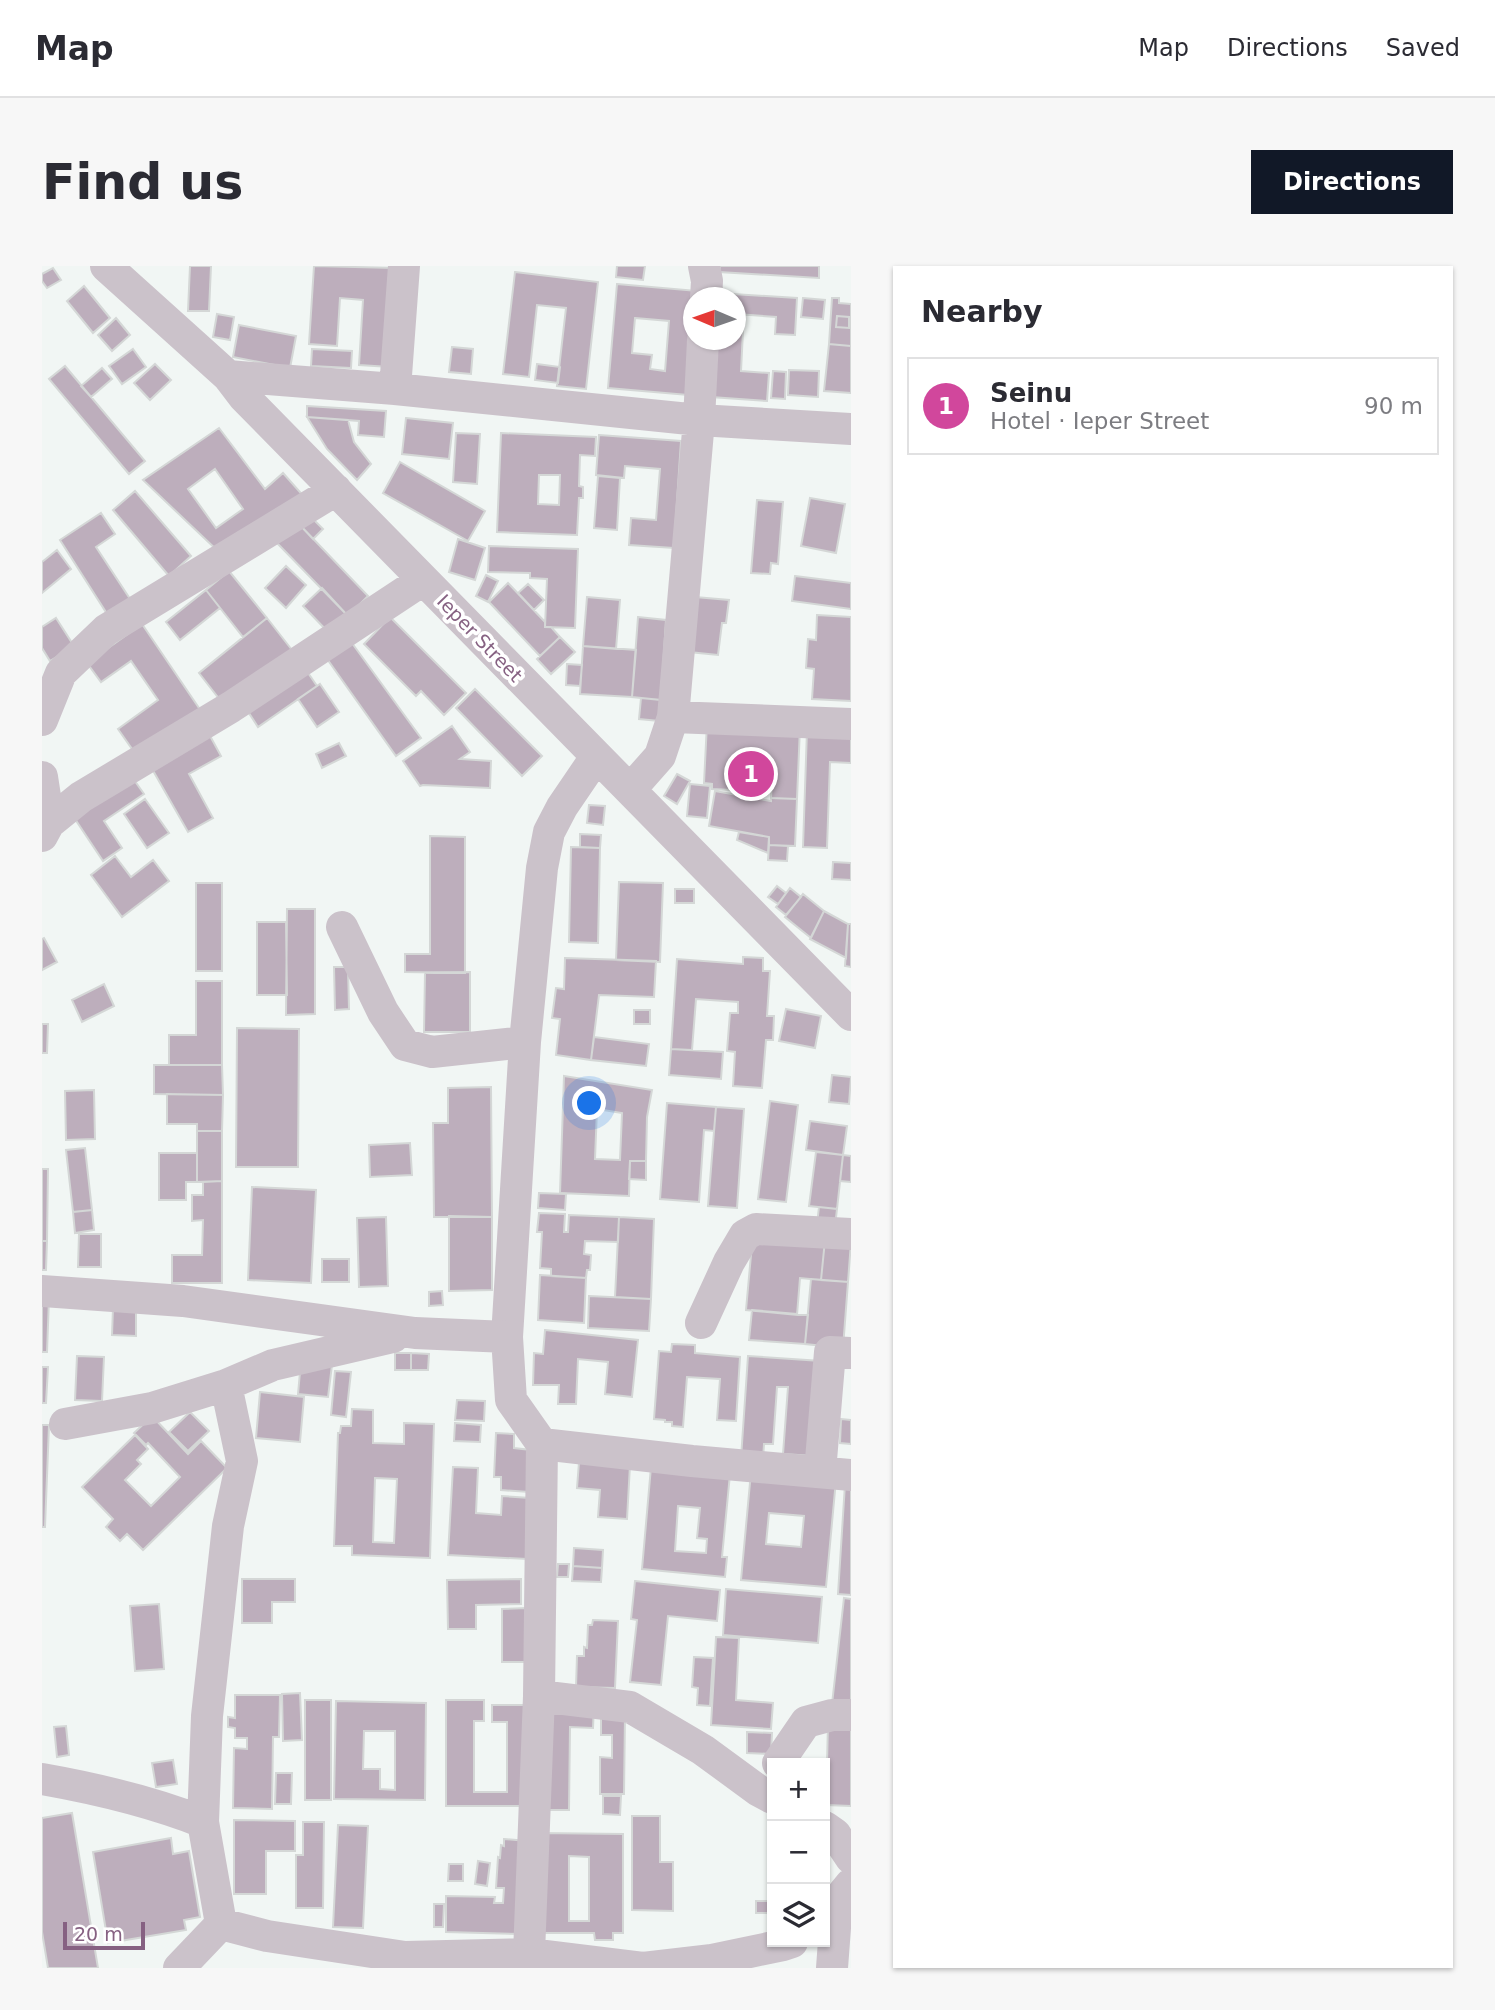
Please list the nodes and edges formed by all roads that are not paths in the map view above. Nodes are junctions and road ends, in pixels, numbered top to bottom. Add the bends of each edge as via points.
1 (106, 266) edge
2 (404, 266) edge
3 (704, 266) edge
4 (707, 287) edge
5 (702, 350) edge
6 (228, 376) junction
7 (395, 388) junction
8 (699, 420) junction
9 (851, 429) edge
10 (335, 490) junction
11 (423, 580) junction
12 (673, 717) junction
13 (42, 720) edge
14 (851, 724) edge
15 (596, 757) junction
16 (42, 777) edge
17 (630, 790) junction
18 (46, 830) edge
19 (342, 928) dead end
20 (851, 1015) edge
21 (525, 1042) junction
22 (851, 1234) edge
23 (42, 1291) edge
24 (701, 1323) dead end
25 (415, 1333) junction
26 (507, 1337) junction
27 (851, 1353) edge
28 (226, 1385) junction
29 (65, 1424) dead end
30 (542, 1444) junction
31 (820, 1472) junction
32 (851, 1475) edge
33 (539, 1696) junction
34 (851, 1715) edge
35 (781, 1758) edge
36 (42, 1779) edge
37 (767, 1785) edge
38 (203, 1822) junction
39 (830, 1831) edge
40 (851, 1858) edge
41 (851, 1884) edge
42 (221, 1924) junction
43 (830, 1925) edge
44 (830, 1941) edge
45 (774, 1947) edge
46 (529, 1954) junction
47 (179, 1968) edge
48 (643, 1968) edge
49 (832, 1968) edge

1 - 6 street, Ieper Street
2 - 7 street
3 - 4 street
5 - 8 street
6 - 7 street
6 - 10 street, Ieper Street
7 - 8 street
8 - 9 street
8 - 12 street
10 - 11 street, Ieper Street
10 - 13 street via 107,630 61,673
11 - 15 street, Ieper Street
11 - 18 street via 231,707 81,797
12 - 14 street
12 - 17 street via 660,756
15 - 17 street, Ieper Street
15 - 21 street via 549,832
16 - 18 street
17 - 20 street, Ieper Street
19 - 21 street via 383,1012 405,1045 432,1052
21 - 26 street
22 - 24 street via 756,1228 745,1235 729,1262
23 - 25 street via 183,1301
25 - 26 street
25 - 28 street via 273,1365
26 - 30 street via 511,1400
27 - 31 street via 830,1352
28 - 29 street via 152,1408
28 - 38 street via 242,1461 228,1526 207,1716
30 - 31 street
30 - 33 street
31 - 32 street
33 - 37 street via 630,1707
33 - 46 street
34 - 35 street via 806,1722
36 - 38 street
38 - 42 street
39 - 40 street
41 - 43 street via 837,1901
42 - 46 street via 267,1936 405,1956
42 - 47 street
44 - 49 street
45 - 48 street
46 - 48 street

